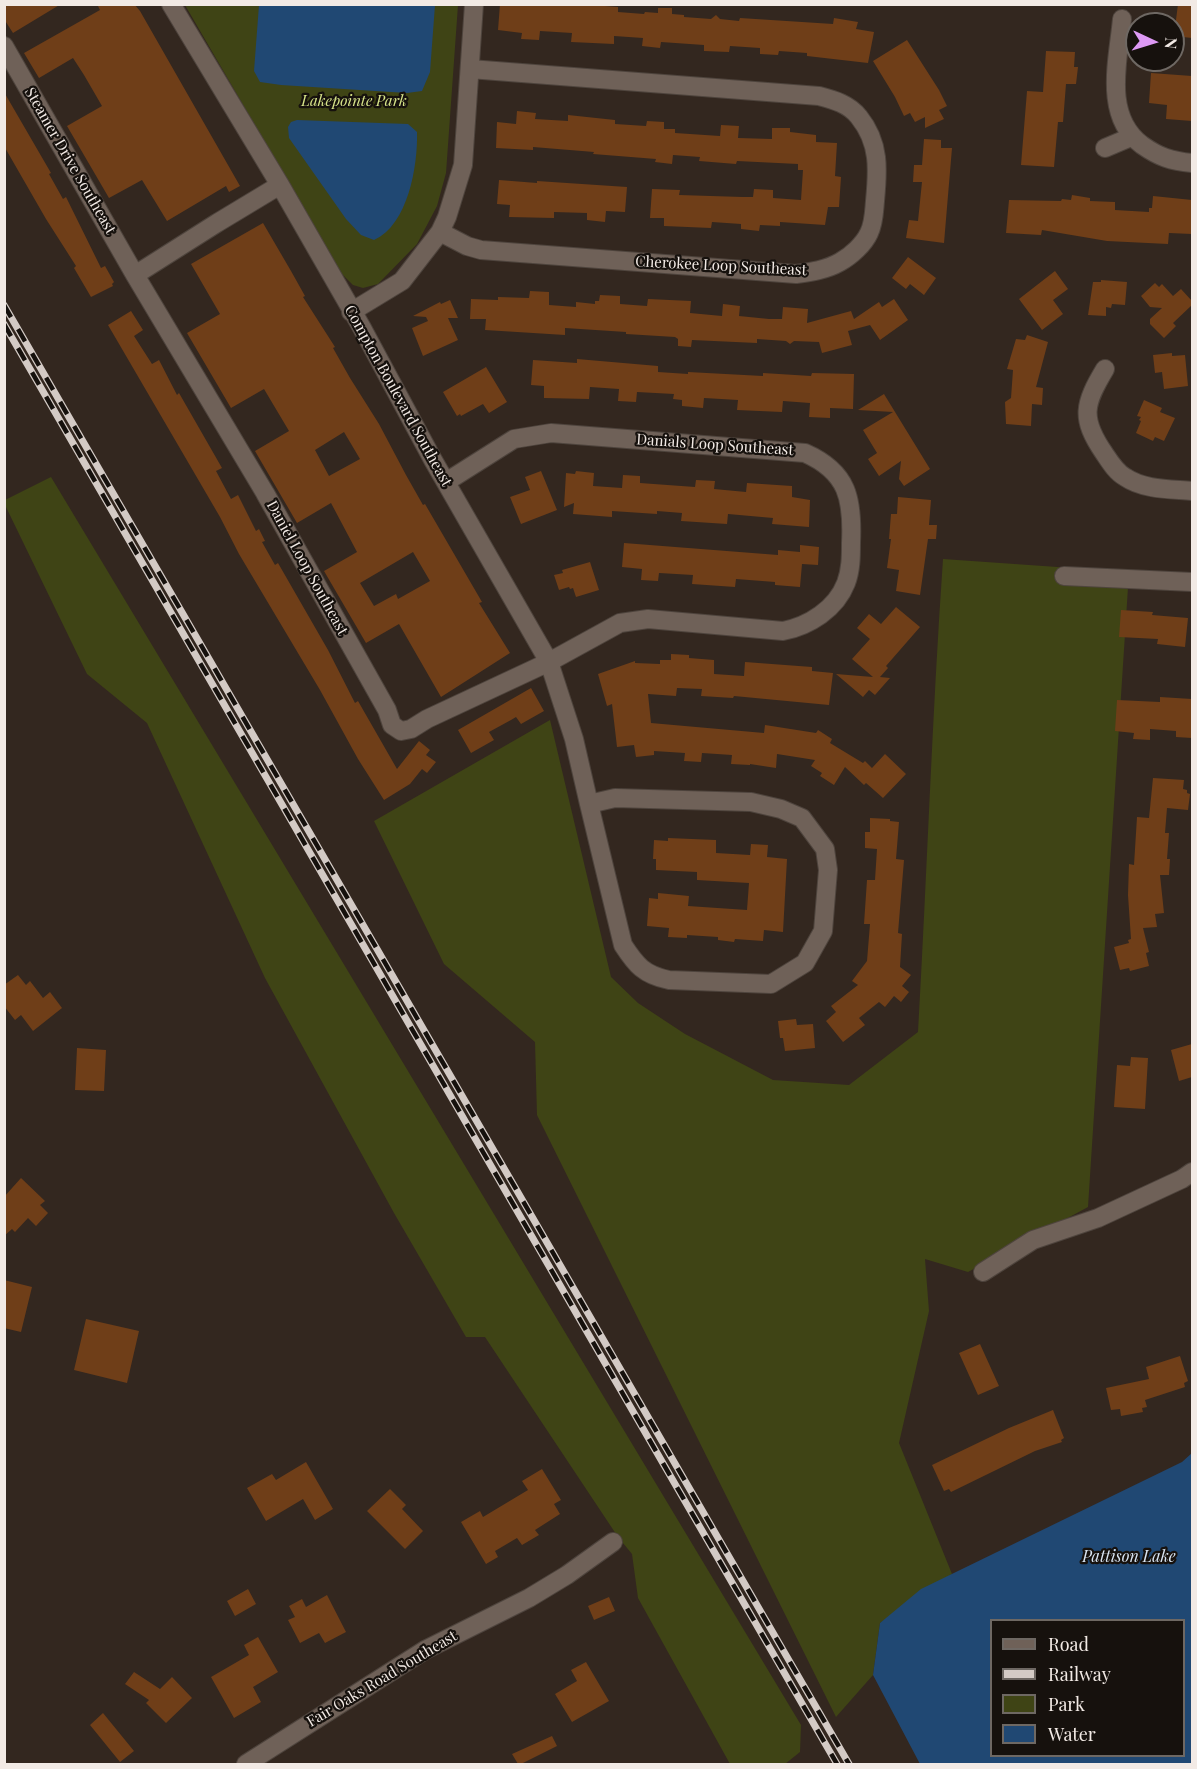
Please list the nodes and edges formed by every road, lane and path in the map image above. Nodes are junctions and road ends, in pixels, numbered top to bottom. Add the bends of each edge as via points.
1 (171, 4) edge
2 (474, 4) edge
3 (1122, 20) dead end
4 (4, 46) edge
5 (470, 69) junction
6 (1131, 137) junction
7 (1105, 148) dead end
8 (1192, 163) edge
9 (280, 185) junction
10 (440, 232) junction
11 (135, 275) junction
12 (351, 312) junction
13 (1105, 369) dead end
14 (446, 482) junction
15 (1192, 491) edge
16 (1064, 576) dead end
17 (1192, 582) edge
18 (549, 662) junction
19 (589, 804) junction
20 (1192, 1172) edge
21 (983, 1272) dead end
22 (613, 1542) dead end
23 (246, 1764) edge

1 - 9 street, Compton Boulevard Southeast
2 - 5 street
3 - 6 street via 1116,100 1119,117
4 - 11 street, Steamer Drive Southeast
5 - 10 street via 463,165
5 - 10 street, Cherokee Loop Southeast via 819,96 840,102 858,115 869,131 875,151 878,169 873,222 857,249 841,262 821,271 796,274 481,250
6 - 7 street
6 - 8 street via 1156,156
9 - 11 street
9 - 12 street, Compton Boulevard Southeast
10 - 12 street via 402,281
11 - 18 street, Daniel Loop Southeast via 265,493 392,725 401,731 411,729
12 - 14 street, Compton Boulevard Southeast
13 - 15 street via 1089,402 1086,419 1112,465 1125,478 1145,486
14 - 18 street, Compton Boulevard Southeast
14 - 18 street, Danials Loop Southeast via 514,439 551,433 805,453 831,470 849,497 852,515 846,585 836,602 800,628 783,631 648,619 620,623
16 - 17 street
18 - 19 street, Compton Boulevard Southeast via 574,739
19 - 19 street, Compton Boulevard Southeast via 615,798 751,802 802,818 825,849 828,870 823,931 805,963 771,984 669,980 654,977 635,964 623,945
20 - 21 street via 1098,1218 1033,1240
22 - 23 street, Fair Oaks Road Southeast via 528,1598 425,1650

